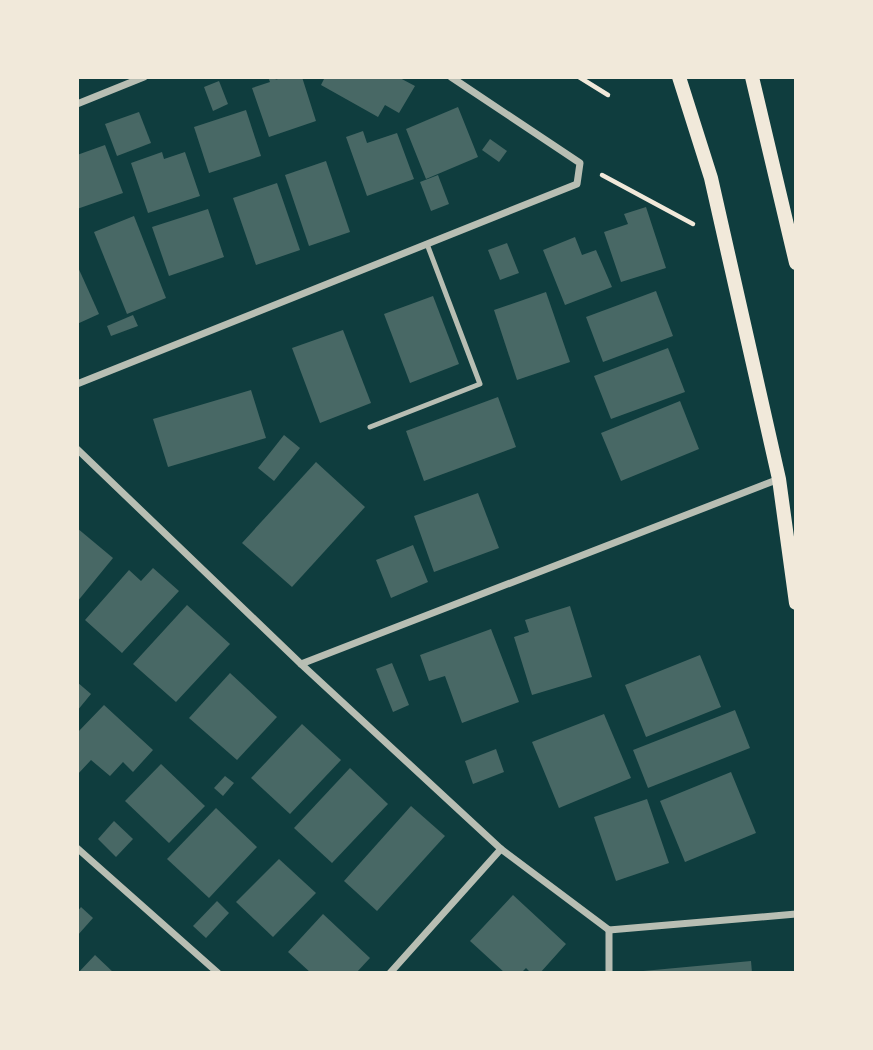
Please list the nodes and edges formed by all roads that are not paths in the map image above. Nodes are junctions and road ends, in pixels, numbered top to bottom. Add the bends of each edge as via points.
1 (145, 77) edge
2 (451, 77) edge
3 (679, 77) edge
4 (752, 77) edge
5 (77, 104) edge
6 (427, 244) junction
7 (796, 264) edge
8 (77, 384) edge
9 (370, 427) dead end
10 (77, 449) edge
11 (779, 479) junction
12 (796, 603) edge
13 (301, 664) junction
14 (77, 848) edge
15 (501, 849) junction
16 (796, 914) edge
17 (609, 930) junction
18 (218, 973) edge
19 (390, 973) edge
20 (609, 973) edge

1 - 5 street
2 - 6 street via 580,163 578,184
3 - 11 main road via 711,178
4 - 7 main road
6 - 8 street
6 - 9 lane via 480,384
10 - 13 street
11 - 12 main road
11 - 13 street
13 - 15 street
14 - 18 street
15 - 17 street
15 - 19 street
16 - 17 street
17 - 20 street

